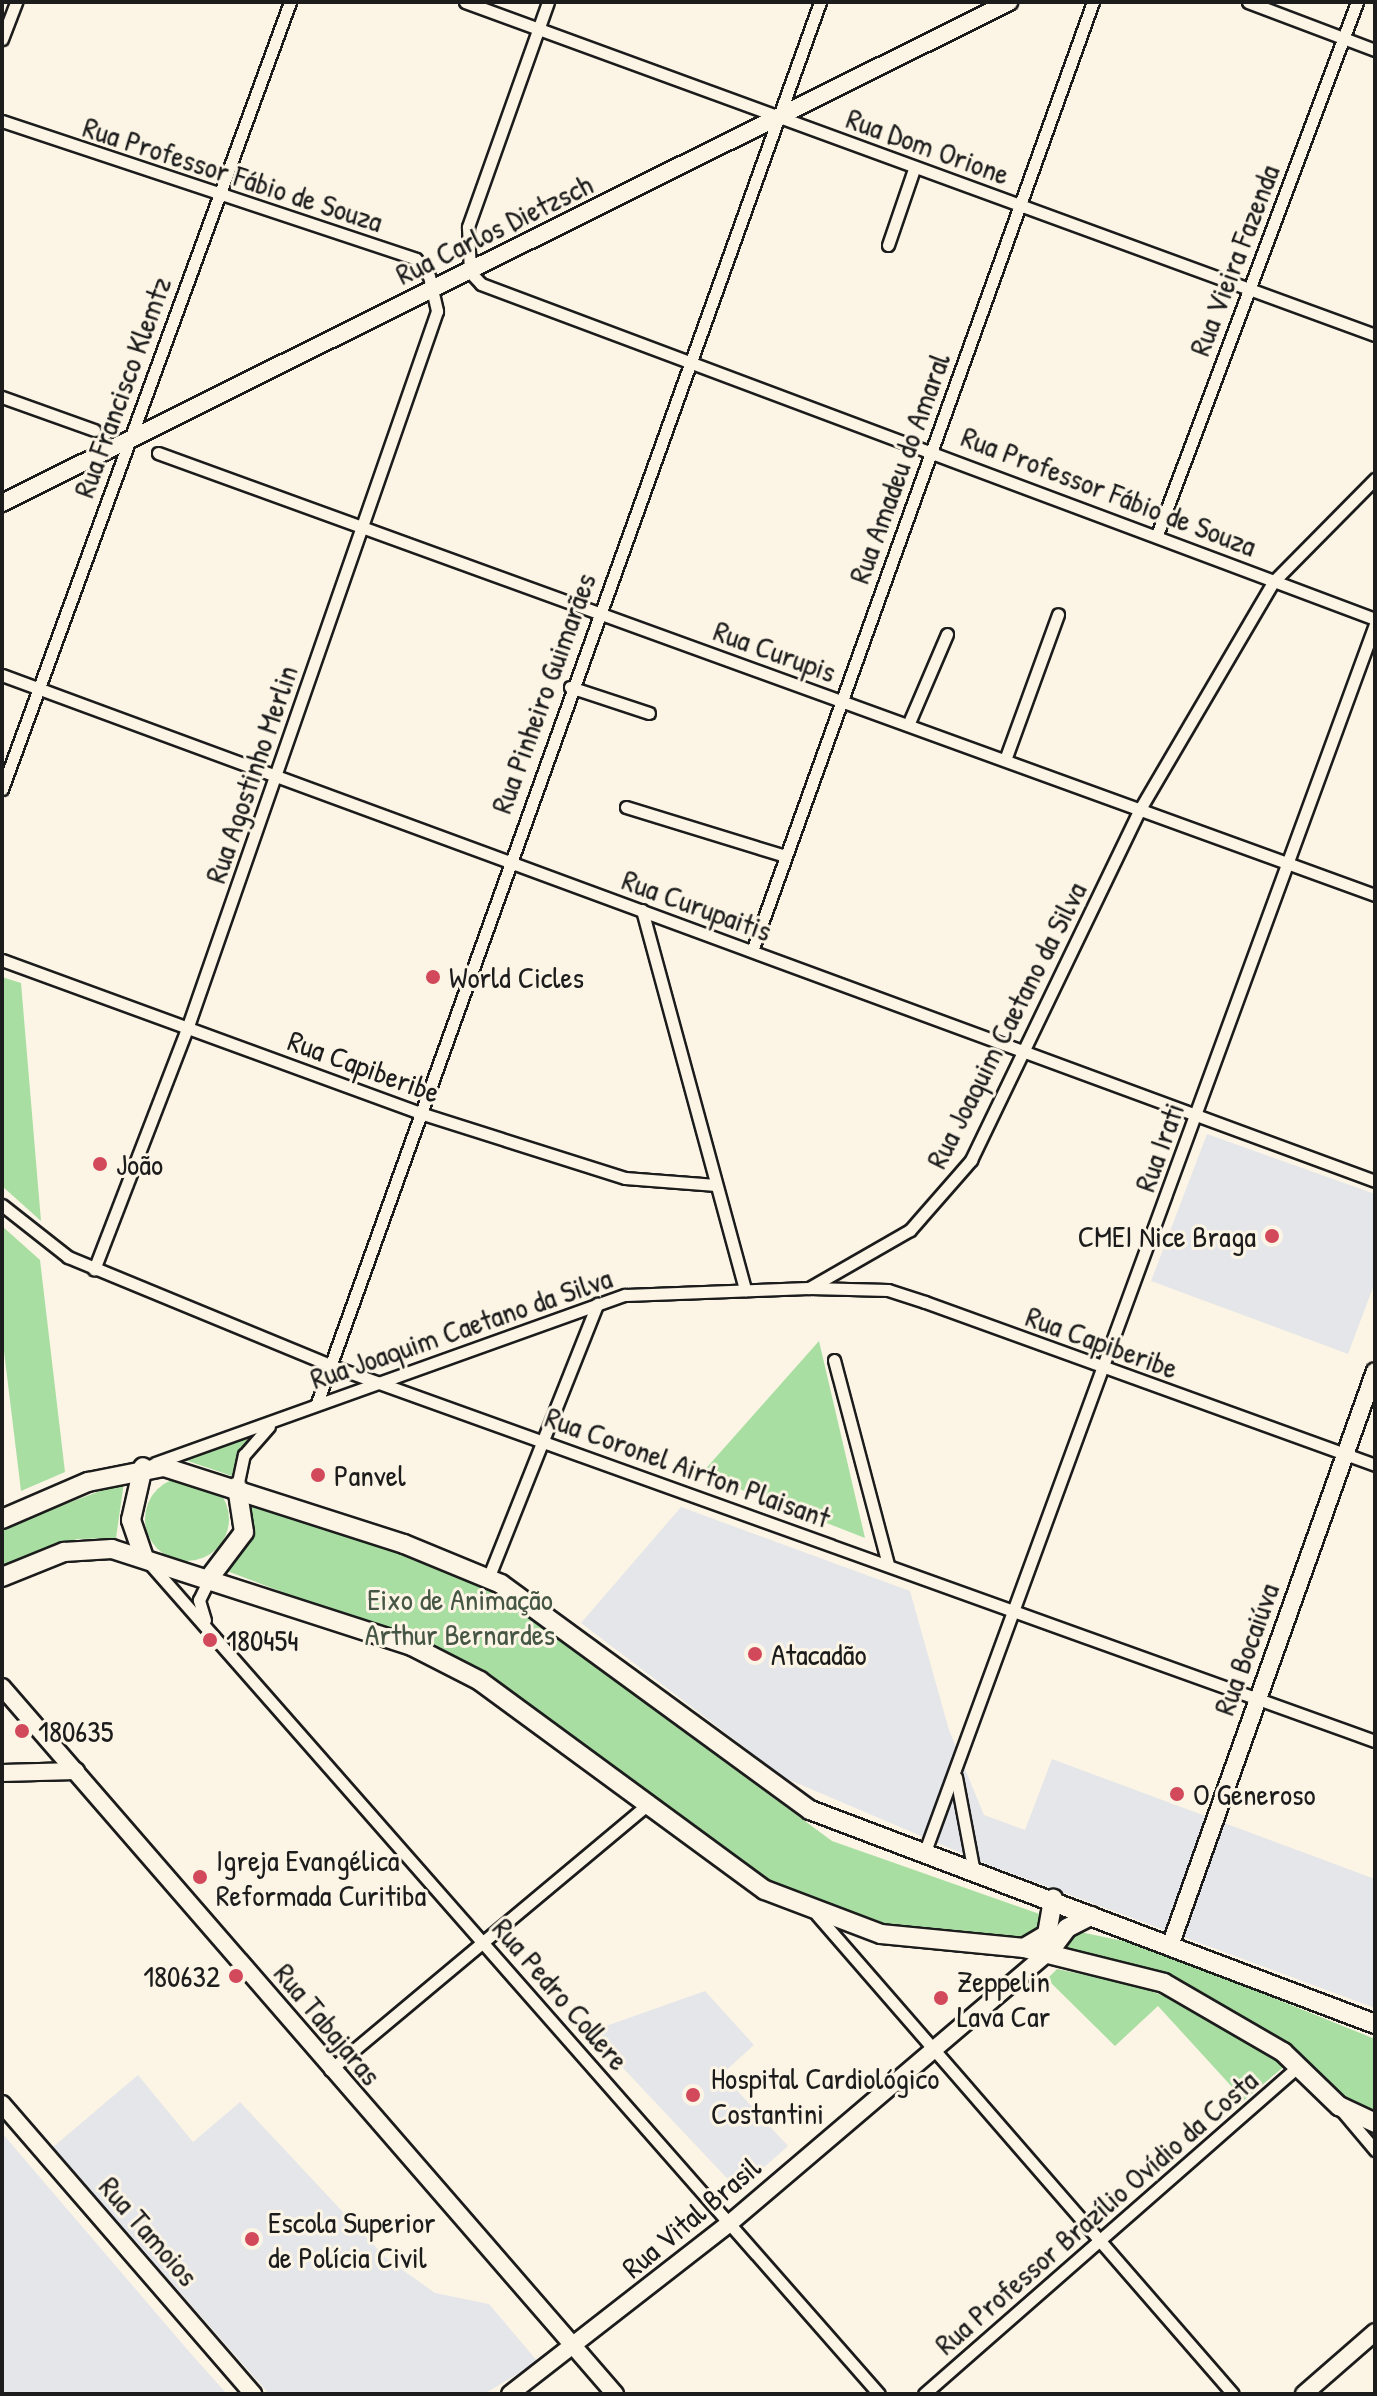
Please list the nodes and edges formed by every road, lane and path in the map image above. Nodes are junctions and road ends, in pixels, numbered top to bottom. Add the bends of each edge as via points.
1 (16, 2) edge
2 (290, 2) edge
3 (465, 2) edge
4 (548, 2) edge
5 (820, 2) edge
6 (1009, 2) edge
7 (1093, 2) edge
8 (1248, 2) edge
9 (1357, 2) edge
10 (539, 29) junction
11 (1344, 38) junction
12 (2, 39) edge
13 (1375, 50) edge
14 (781, 118) junction
15 (2, 121) edge
16 (914, 169) junction
17 (216, 196) junction
18 (1021, 205) junction
19 (888, 245) dead end
20 (470, 272) junction
21 (434, 289) junction
22 (1249, 289) junction
23 (1375, 335) edge
24 (695, 361) junction
25 (2, 397) edge
26 (94, 430) dead end
27 (129, 440) junction
28 (932, 448) junction
29 (158, 453) dead end
30 (1375, 479) edge
31 (2, 503) edge
32 (363, 528) junction
33 (1157, 535) junction
34 (1274, 581) junction
35 (596, 612) junction
36 (1058, 614) dead end
37 (1375, 621) edge
38 (947, 634) dead end
39 (2, 675) edge
40 (570, 687) junction
41 (38, 689) junction
42 (839, 700) junction
43 (649, 713) dead end
44 (908, 725) junction
45 (1005, 760) junction
46 (276, 776) junction
47 (2, 789) edge
48 (626, 807) dead end
49 (1140, 809) junction
50 (785, 856) junction
51 (508, 862) junction
52 (1288, 863) junction
53 (1375, 895) edge
54 (642, 910) junction
55 (752, 951) junction
56 (2, 960) edge
57 (188, 1026) junction
58 (1026, 1050) junction
59 (1198, 1112) junction
60 (420, 1113) junction
61 (1375, 1181) edge
62 (716, 1185) junction
63 (2, 1205) edge
64 (94, 1270) junction
65 (809, 1288) junction
66 (745, 1290) junction
67 (597, 1304) junction
68 (834, 1360) dead end
69 (332, 1366) junction
70 (1104, 1370) junction
71 (1375, 1371) edge
72 (378, 1381) junction
73 (317, 1403) junction
74 (275, 1421) junction
75 (542, 1440) junction
76 (1346, 1453) junction
77 (1375, 1465) edge
78 (143, 1467) junction
79 (237, 1487) junction
80 (2, 1519) edge
81 (143, 1555) junction
82 (888, 1565) junction
83 (489, 1576) junction
84 (2, 1577) edge
85 (210, 1577) junction
86 (1016, 1612) junction
87 (208, 1624) junction
88 (2, 1687) edge
89 (1259, 1698) junction
90 (1375, 1741) edge
91 (76, 1771) junction
92 (2, 1773) edge
93 (956, 1776) junction
94 (644, 1807) junction
95 (924, 1854) junction
96 (974, 1872) junction
97 (1053, 1899) junction
98 (817, 1915) junction
99 (1091, 1916) junction
100 (482, 1940) junction
101 (1170, 1946) junction
102 (1024, 1948) junction
103 (1048, 1952) junction
104 (1375, 2024) edge
105 (932, 2052) junction
106 (1299, 2066) junction
107 (330, 2070) junction
108 (2, 2104) edge
109 (1339, 2106) junction
110 (1375, 2123) edge
111 (1375, 2150) edge
112 (730, 2223) junction
113 (1098, 2240) junction
114 (1375, 2332) edge
115 (576, 2349) junction
116 (253, 2394) edge
117 (510, 2394) edge
118 (615, 2394) edge
119 (879, 2394) edge
120 (924, 2394) edge
121 (1233, 2394) edge
122 (1304, 2394) edge

1 - 12 street
2 - 17 street, Rua Francisco Klemtz
3 - 10 street, Rua Dom Orione
4 - 10 street
5 - 14 street, Rua Pinheiro Guimarães
6 - 14 street, Rua Carlos Dietzsch
7 - 18 street, Rua Amadeu do Amaral
8 - 11 street
9 - 11 street, Rua Vieira Fazenda
10 - 14 street, Rua Dom Orione
10 - 20 street via 468,227
11 - 13 street
11 - 22 street, Rua Vieira Fazenda
14 - 16 street, Rua Dom Orione
14 - 20 street, Rua Carlos Dietzsch
14 - 24 street, Rua Pinheiro Guimarães
15 - 17 street, Rua Professor Fábio de Souza
16 - 18 street, Rua Dom Orione
16 - 19 street
17 - 21 street, Rua Professor Fábio de Souza via 416,259
17 - 27 street, Rua Francisco Klemtz
18 - 22 street, Rua Dom Orione
18 - 28 street, Rua Amadeu do Amaral
20 - 21 street, Rua Carlos Dietzsch
20 - 24 street, Rua Professor Fábio de Souza via 497,293
21 - 27 street, Rua Carlos Dietzsch
21 - 32 street, Rua Agostinho Merlin via 435,332
22 - 23 street, Rua Dom Orione
22 - 33 street, Rua Vieira Fazenda
24 - 28 street, Rua Professor Fábio de Souza
24 - 35 street, Rua Pinheiro Guimarães
25 - 26 street
27 - 31 street, Rua Carlos Dietzsch
27 - 41 street, Rua Francisco Klemtz
28 - 33 street, Rua Professor Fábio de Souza
28 - 42 street, Rua Amadeu do Amaral
29 - 32 street, Rua Curupis
30 - 34 street, Rua Joaquim Caetano da Silva
32 - 35 street, Rua Curupis
32 - 46 street, Rua Agostinho Merlin
33 - 34 street, Rua Professor Fábio de Souza
34 - 37 street, Rua Professor Fábio de Souza
34 - 49 street, Rua Joaquim Caetano da Silva
35 - 40 street, Rua Pinheiro Guimarães
35 - 42 street, Rua Curupis
36 - 45 street
37 - 52 street, Rua Irati
38 - 44 street
39 - 41 street, Rua Curupaitis
40 - 43 street
40 - 51 street, Rua Pinheiro Guimarães
41 - 46 street, Rua Curupaitis
41 - 47 street, Rua Francisco Klemtz
42 - 44 street, Rua Curupis
42 - 50 street, Rua Amadeu do Amaral
44 - 45 street, Rua Curupis
45 - 49 street, Rua Curupis
46 - 51 street, Rua Curupaitis
46 - 57 street, Rua Agostinho Merlin
48 - 50 street
49 - 52 street, Rua Curupis
49 - 58 street, Rua Joaquim Caetano da Silva
50 - 55 street, Rua Amadeu do Amaral
51 - 54 street, Rua Curupaitis
51 - 60 street, Rua Pinheiro Guimarães
52 - 53 street, Rua Curupis
52 - 59 street, Rua Irati
54 - 55 street, Rua Curupaitis
54 - 62 street
55 - 58 street, Rua Curupaitis
56 - 57 street, Rua Capiberibe
57 - 60 street, Rua Capiberibe
57 - 64 street, Rua Agostinho Merlin
58 - 59 street, Rua Curupaitis
58 - 65 street, Rua Joaquim Caetano da Silva via 971,1160 942,1199 910,1230
59 - 61 street, Rua Curupaitis
59 - 70 street, Rua Irati
60 - 62 street, Rua Capiberibe via 625,1178
60 - 69 street, Rua Pinheiro Guimarães
62 - 66 street
63 - 64 street, Rua Coronel Airton Plaisant via 42,1240
64 - 69 street, Rua Coronel Airton Plaisant
65 - 66 street, Rua Joaquim Caetano da Silva
65 - 70 street, Rua Capiberibe via 888,1290
66 - 67 street, Rua Joaquim Caetano da Silva via 625,1295
67 - 72 street, Rua Joaquim Caetano da Silva
67 - 75 street
68 - 82 street
69 - 72 street, Rua Coronel Airton Plaisant
69 - 73 street, Rua Pinheiro Guimarães
70 - 76 street, Rua Capiberibe
70 - 86 street, Rua Irati
71 - 76 street, Rua Bocaiúva
72 - 73 street, Rua Joaquim Caetano da Silva
72 - 75 street, Rua Coronel Airton Plaisant
73 - 74 street, Rua Joaquim Caetano da Silva
74 - 78 street, Rua Joaquim Caetano da Silva
74 - 79 street, Rua Joaquim Caetano da Silva via 244,1455
75 - 82 street, Rua Coronel Airton Plaisant
75 - 83 street
76 - 77 street, Rua Capiberibe
76 - 89 street, Rua Bocaiúva
78 - 79 main road via 193,1471
78 - 80 main road
78 - 81 main road via 131,1520
79 - 83 main road
79 - 85 main road via 244,1532
81 - 84 main road via 64,1552
81 - 85 main road
81 - 87 street, Rua Pedro Collere
82 - 86 street, Rua Coronel Airton Plaisant
83 - 95 main road via 786,1796
85 - 87 street via 199,1600
85 - 94 main road via 450,1663
86 - 89 street, Rua Coronel Airton Plaisant
86 - 93 street, Rua Irati
87 - 100 street, Rua Pedro Collere
88 - 91 street, Rua Tabajaras
89 - 90 street, Rua Coronel Airton Plaisant
89 - 101 street, Rua Bocaiúva
91 - 92 street
91 - 107 street, Rua Tabajaras
93 - 95 street, Rua Irati
93 - 96 street
94 - 98 main road via 745,1880
94 - 100 street
95 - 96 main road
96 - 97 main road
97 - 99 main road
97 - 102 main road via 1047,1934
98 - 102 main road via 902,1939
98 - 105 street
99 - 101 main road
99 - 103 main road via 1067,1928
100 - 107 street
100 - 112 street, Rua Pedro Collere
101 - 104 main road
102 - 103 main road
103 - 105 street, Rua Vital Brasil
103 - 106 main road via 1164,1983 1218,2009
105 - 112 street, Rua Vital Brasil
105 - 113 street
106 - 109 main road
106 - 113 street, Rua Professor Brazílio Ovídio da Costa
107 - 115 street, Rua Tabajaras
108 - 116 street, Rua Tamoios
109 - 110 main road
109 - 111 street
112 - 115 street, Rua Vital Brasil
112 - 119 street, Rua Pedro Collere
113 - 120 street, Rua Professor Brazílio Ovídio da Costa
113 - 121 street
114 - 122 street
115 - 117 street, Rua Vital Brasil
115 - 118 street, Rua Tabajaras

